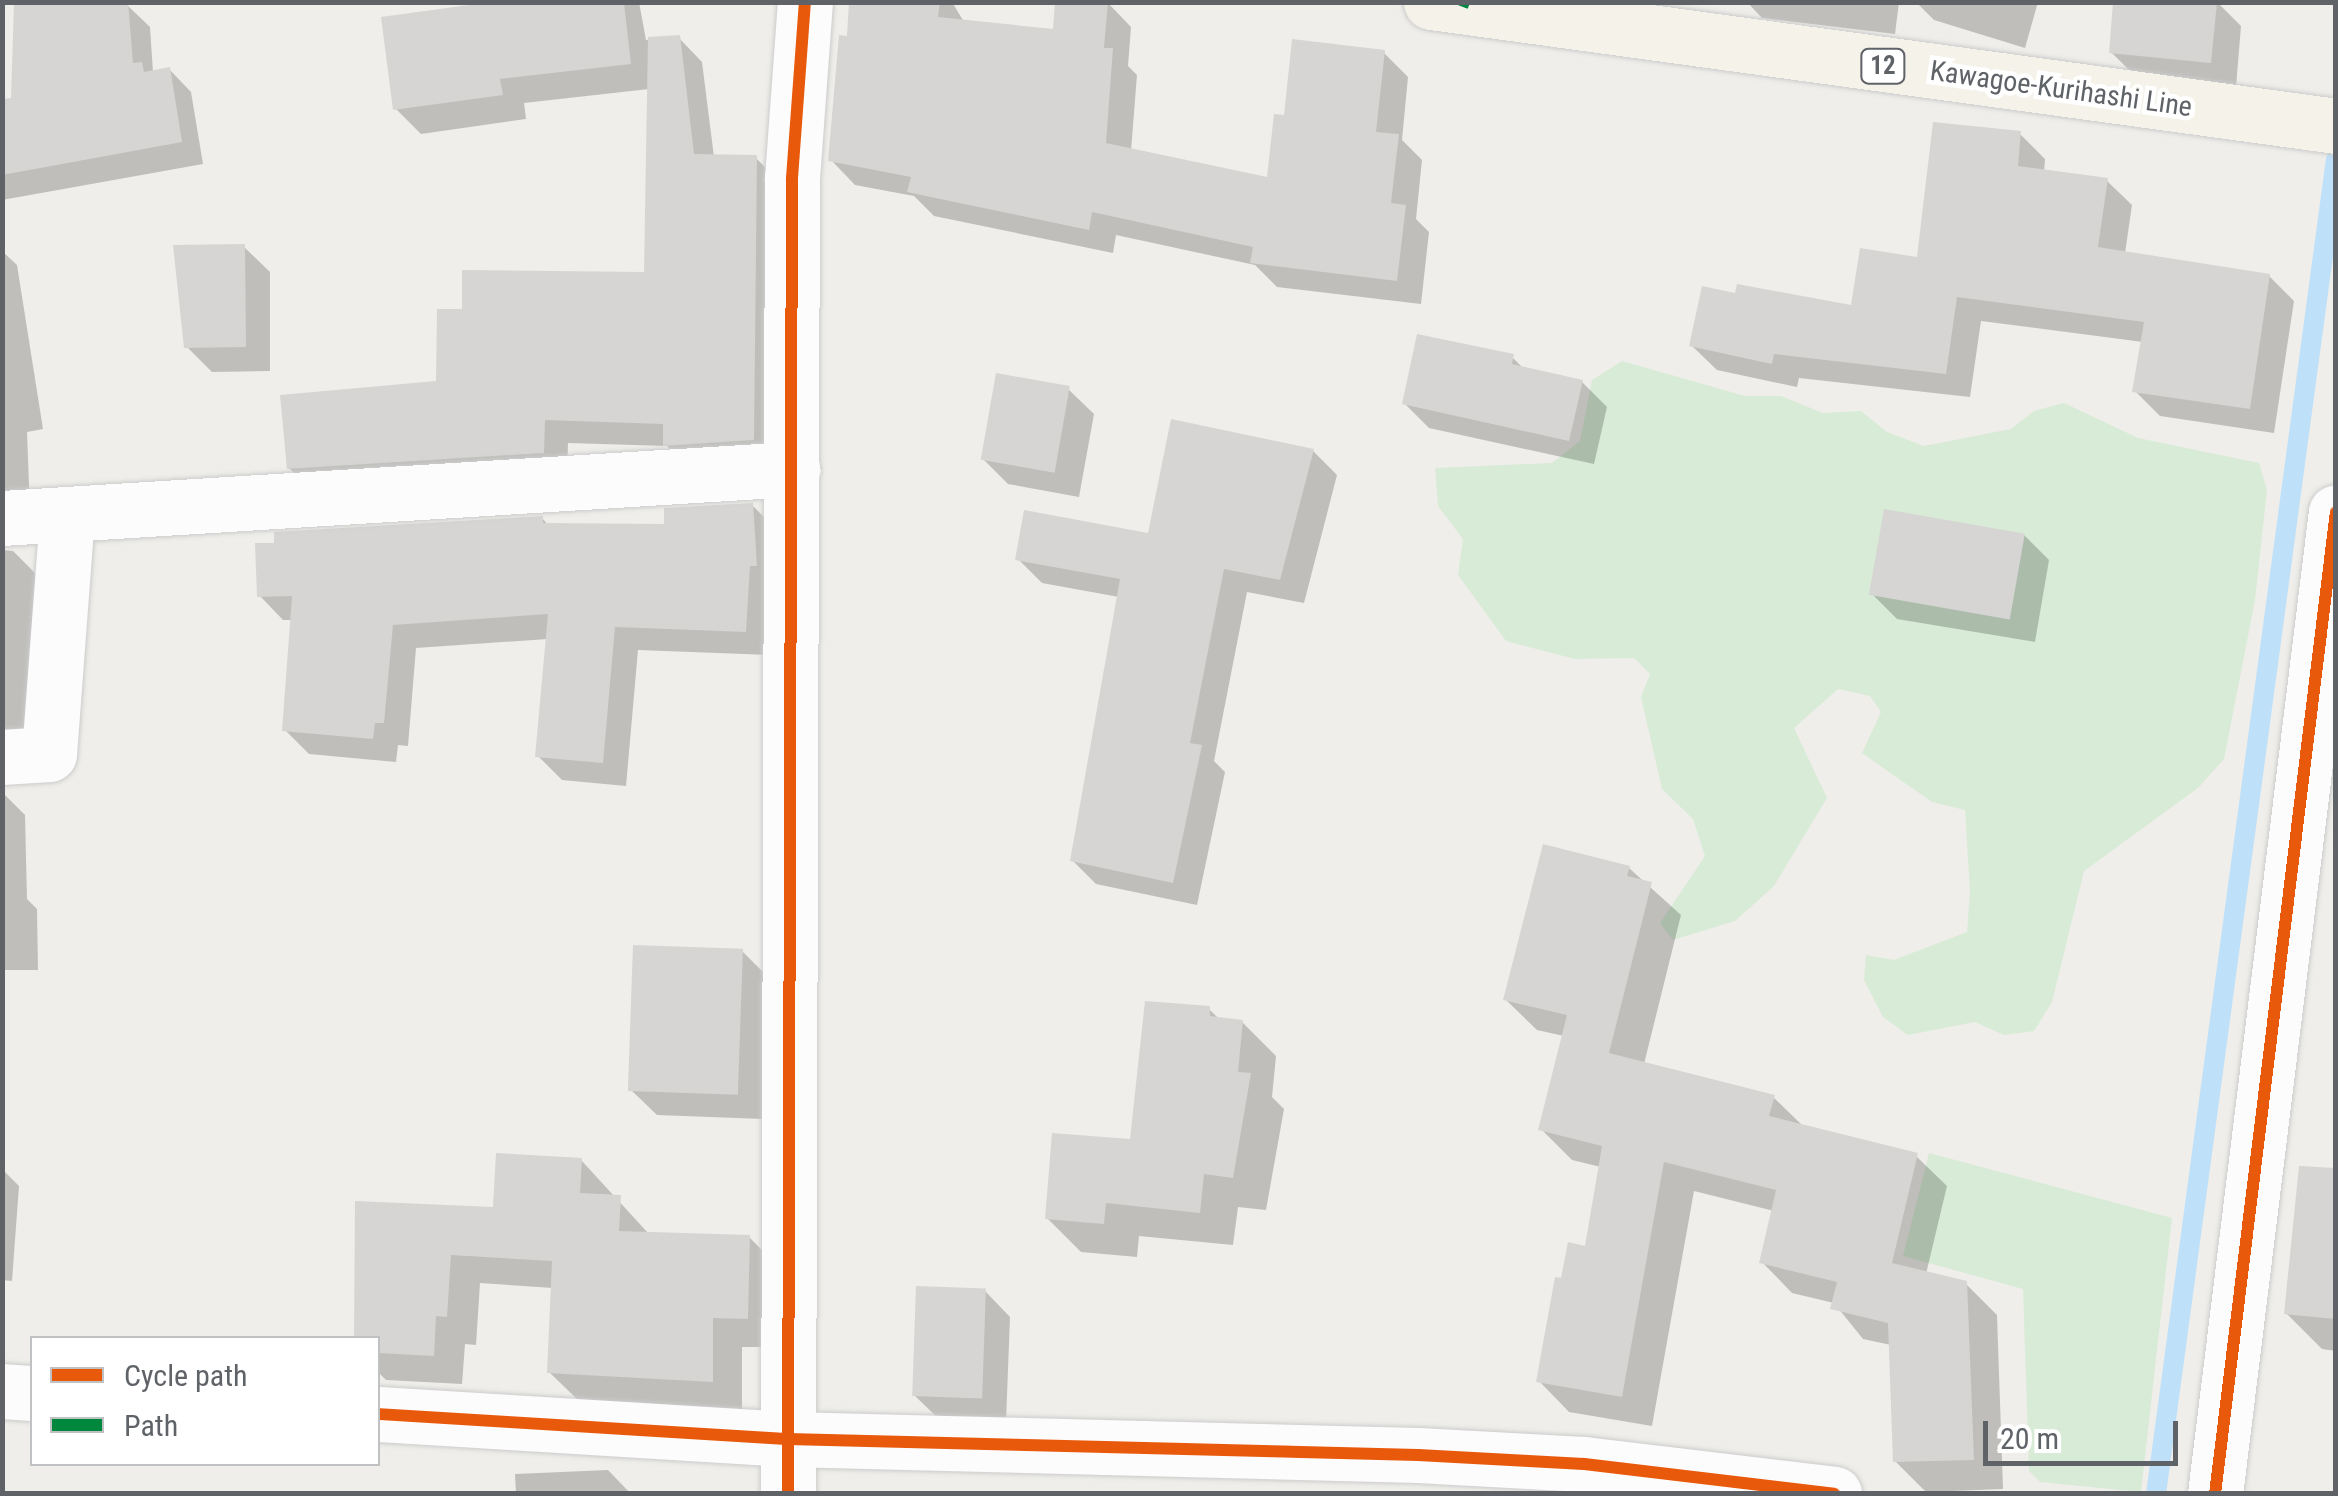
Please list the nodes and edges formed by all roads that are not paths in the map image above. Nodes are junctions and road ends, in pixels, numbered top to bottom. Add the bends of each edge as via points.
1 (805, 2) edge
2 (1430, 2) edge
3 (2336, 126) edge
4 (792, 468) junction
5 (2336, 512) edge
6 (67, 515) junction
7 (2, 518) edge
8 (2, 757) edge
9 (2, 1391) edge
10 (30, 1393) edge
11 (380, 1414) edge
12 (788, 1439) junction
13 (1583, 1479) edge
14 (788, 1494) edge
15 (1834, 1494) edge
16 (2215, 1494) edge

1 - 4 street via 792,178
2 - 3 main road, Kawagoe-Kurihashi Line / 12
4 - 6 street
4 - 12 street
5 - 16 street
6 - 7 street
6 - 8 street via 50,754
9 - 10 street
11 - 12 street
12 - 13 street
12 - 14 street
13 - 15 street

